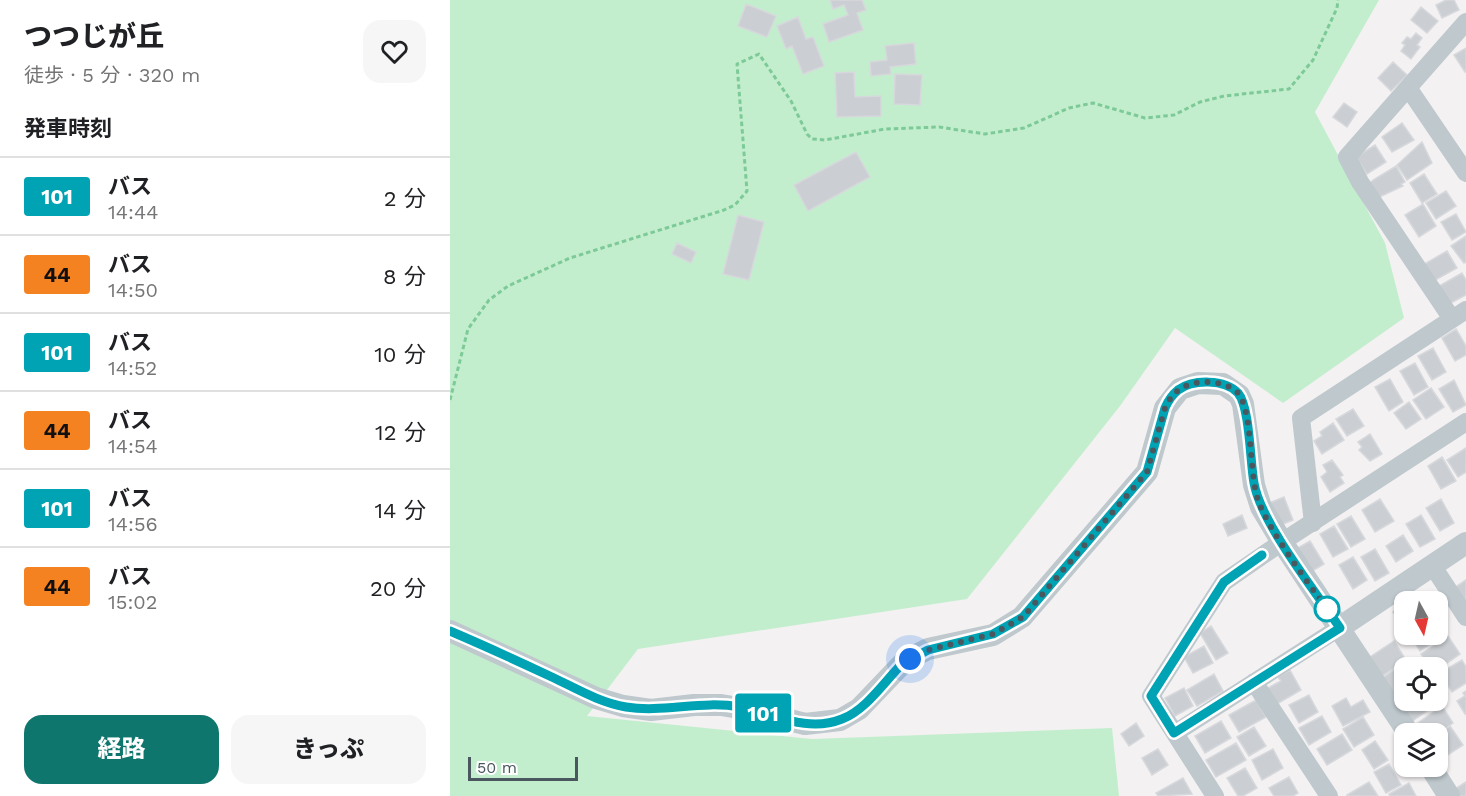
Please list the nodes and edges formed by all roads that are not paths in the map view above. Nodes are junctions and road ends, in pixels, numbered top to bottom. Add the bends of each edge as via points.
1 (1466, 22) edge
2 (1409, 89) junction
3 (1466, 173) edge
4 (1459, 314) edge
5 (1466, 422) edge
6 (1313, 523) junction
7 (1282, 542) junction
8 (1466, 543) edge
9 (1432, 565) junction
10 (1466, 617) edge
11 (1340, 628) junction
12 (450, 631) edge
13 (1254, 682) junction
14 (1402, 723) edge
15 (1174, 733) junction
16 (1437, 777) edge
17 (1215, 796) edge
18 (1329, 796) edge
19 (1449, 796) edge

1 - 2 street
2 - 3 street
2 - 4 street via 1347,157 1360,182
4 - 6 street via 1301,418
5 - 6 street
6 - 7 street
7 - 11 street
7 - 12 street via 1258,499 1239,395 1223,384 1198,383 1180,389 1170,399 1147,472 1023,617 993,634 928,650 910,659 860,709 840,720 805,724 722,705 651,710 623,706 596,698
7 - 15 street via 1224,582 1151,696
8 - 9 street
9 - 10 street
9 - 11 street
11 - 13 street
11 - 14 street
13 - 15 street
13 - 18 street
15 - 17 street
16 - 19 street

